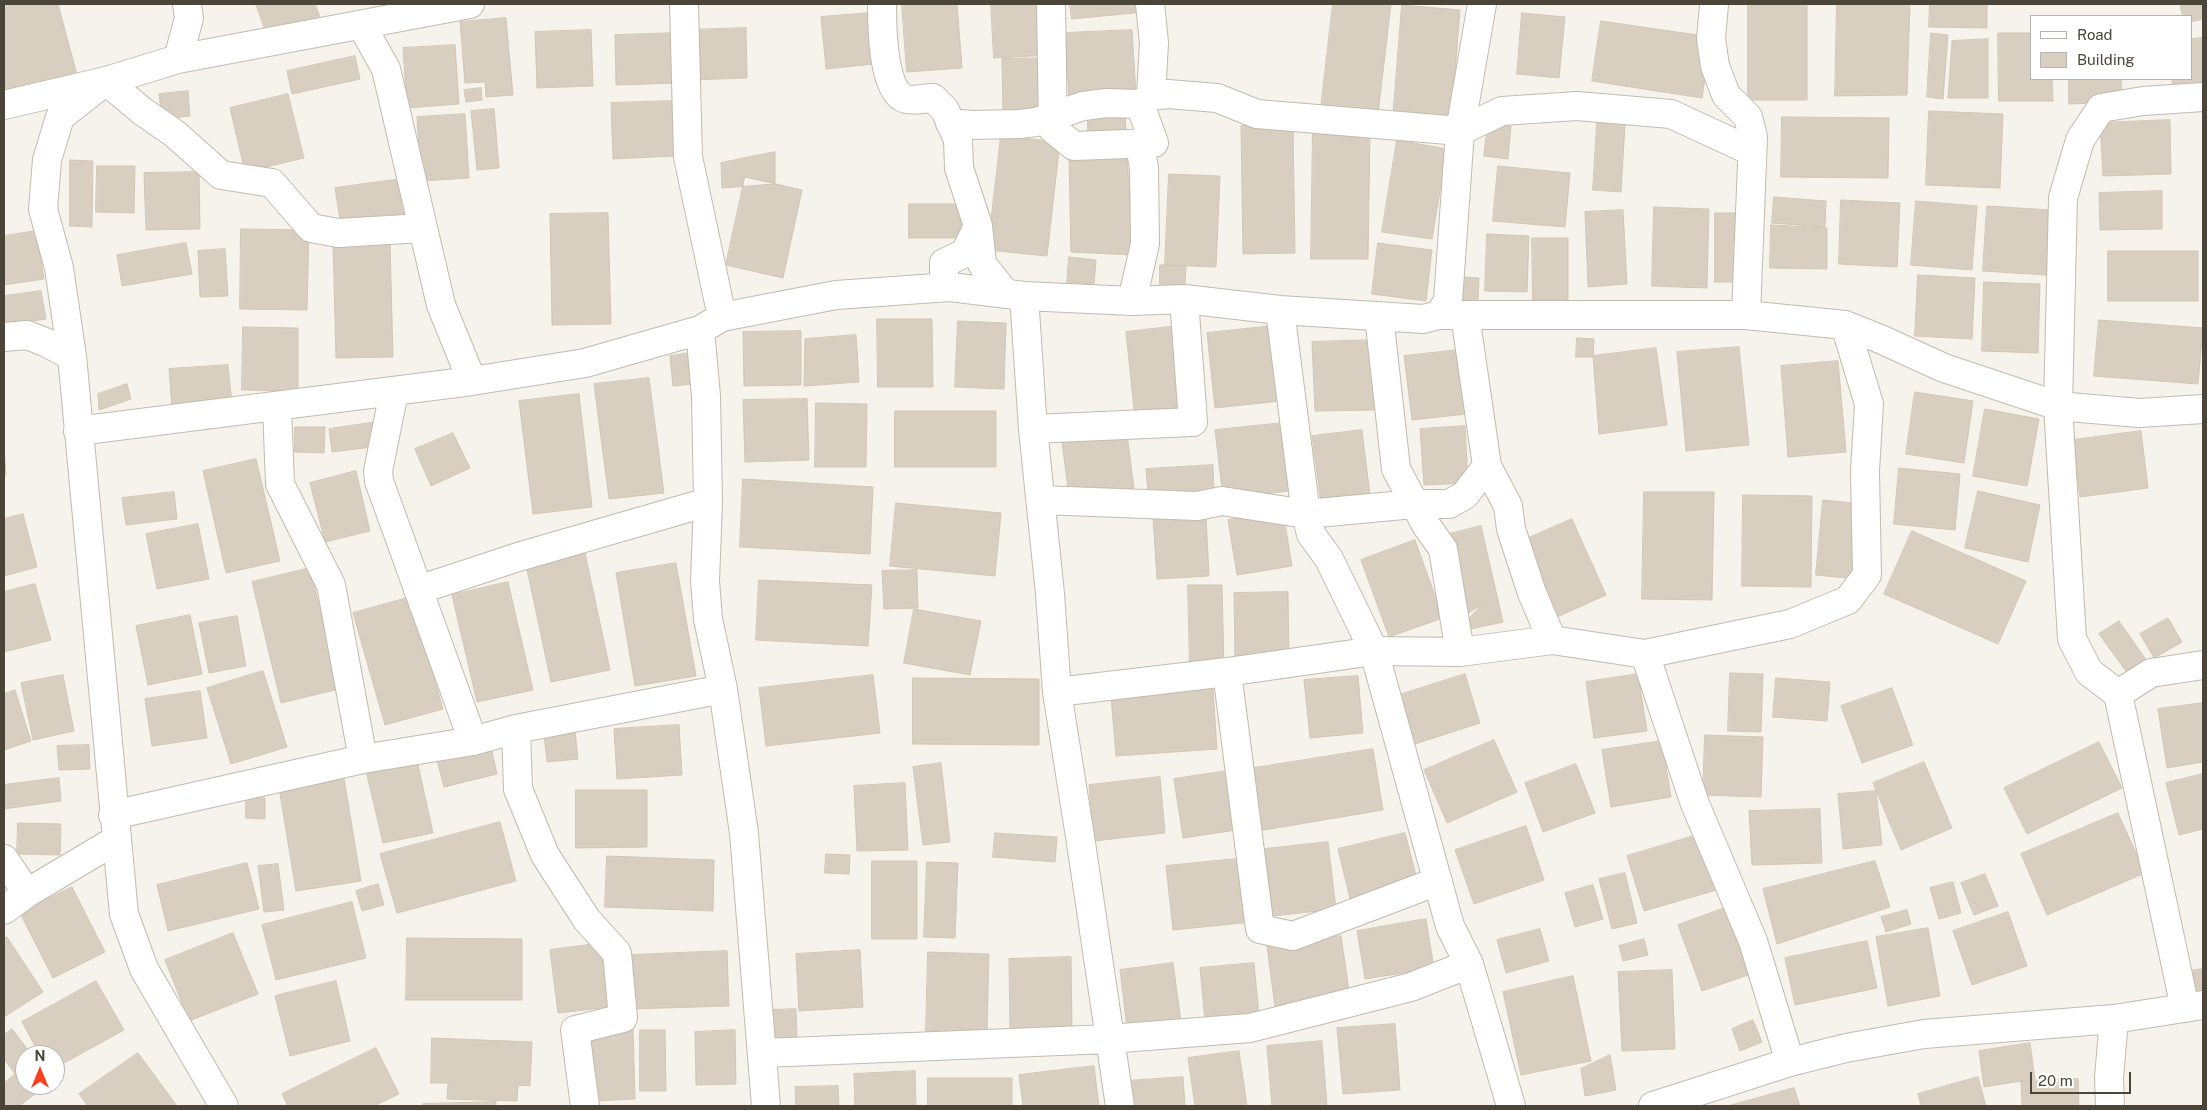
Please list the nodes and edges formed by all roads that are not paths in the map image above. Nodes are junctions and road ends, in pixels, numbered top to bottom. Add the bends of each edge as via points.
1 (187, 4) edge
2 (470, 4) edge
3 (684, 4) edge
4 (882, 4) edge
5 (1051, 4) edge
6 (1150, 4) edge
7 (1482, 4) edge
8 (1714, 4) edge
9 (362, 26) junction
10 (178, 59) junction
11 (106, 81) junction
12 (2203, 97) edge
13 (1146, 100) junction
14 (4, 105) edge
15 (1054, 115) junction
16 (950, 123) junction
17 (1460, 130) junction
18 (1140, 145) junction
19 (1751, 151) junction
20 (978, 226) junction
21 (423, 228) junction
22 (950, 287) junction
23 (1015, 295) junction
24 (1184, 299) junction
25 (1132, 301) junction
26 (1280, 310) junction
27 (1452, 315) junction
28 (1746, 315) junction
29 (1379, 316) junction
30 (711, 323) junction
31 (1845, 325) junction
32 (4, 337) edge
33 (72, 356) junction
34 (472, 382) junction
35 (394, 392) junction
36 (277, 406) junction
37 (2058, 406) junction
38 (2203, 409) edge
39 (1033, 429) junction
40 (78, 432) junction
41 (1487, 466) junction
42 (1041, 500) junction
43 (708, 502) junction
44 (1414, 504) junction
45 (1306, 514) junction
46 (418, 590) junction
47 (1552, 640) junction
48 (1374, 652) junction
49 (1460, 652) junction
50 (1645, 654) junction
51 (2203, 665) edge
52 (1226, 672) junction
53 (723, 688) junction
54 (1057, 692) junction
55 (2118, 694) junction
56 (516, 729) junction
57 (473, 741) junction
58 (363, 759) junction
59 (114, 828) junction
60 (4, 859) edge
61 (1438, 880) junction
62 (27, 893) junction
63 (4, 910) edge
64 (1469, 964) junction
65 (2194, 1006) edge
66 (2114, 1019) junction
67 (1109, 1039) junction
68 (763, 1053) junction
69 (1790, 1062) junction
70 (224, 1106) edge
71 (585, 1106) edge
72 (766, 1106) edge
73 (1120, 1106) edge
74 (1511, 1106) edge
75 (1653, 1106) edge
76 (2110, 1106) edge

1 - 10 street via 189,18
2 - 9 street
3 - 30 street via 688,157
4 - 16 street via 882,44 887,69 898,94 905,99 934,98 945,110
5 - 15 street
6 - 13 street via 1154,43
7 - 17 street
8 - 19 street via 1711,39 1715,66 1726,95 1748,116 1753,137
9 - 10 street
9 - 21 street via 386,69
10 - 11 street
11 - 14 street
11 - 21 street via 142,112 175,134 221,175 272,183 311,228 338,233
11 - 33 street via 60,116 47,160 44,209 59,268
12 - 37 street via 2101,108 2080,140 2063,198
13 - 15 street via 1090,105
13 - 17 street via 1168,94 1217,98 1257,114
13 - 18 street via 1154,144
15 - 16 street via 1020,124
15 - 18 street via 1053,130 1074,146
16 - 20 street via 958,140 959,168
17 - 19 street via 1502,112 1577,106 1671,114
17 - 27 street via 1448,301
18 - 25 street via 1144,168 1145,244
19 - 28 street
20 - 22 street via 965,254 944,263 944,276
20 - 23 street via 982,264
21 - 34 street via 441,305
22 - 23 street
22 - 30 street via 836,295
23 - 25 street
23 - 39 street
24 - 25 street
24 - 26 street
24 - 39 street via 1194,422
26 - 29 street
26 - 45 street
27 - 28 street
27 - 29 street via 1423,319
27 - 41 street
28 - 31 street
29 - 44 street via 1396,469
30 - 34 street via 585,363
30 - 43 street via 706,396
31 - 37 street via 1944,368
31 - 50 street via 1869,404 1865,471 1867,575 1848,600 1790,624
32 - 33 street via 27,336
33 - 40 street
34 - 35 street
35 - 36 street
35 - 46 street via 378,471 379,481
36 - 40 street
36 - 58 street via 280,484 331,585
37 - 38 street via 2139,414
37 - 55 street via 2072,639 2089,672
39 - 42 street
40 - 59 street
41 - 44 street via 1465,495 1449,504
41 - 47 street via 1508,506 1511,528 1532,593
42 - 45 street via 1197,506 1222,501
42 - 54 street
43 - 46 street via 518,557
43 - 53 street via 707,610
44 - 45 street
44 - 49 street via 1444,549
45 - 48 street via 1311,534 1328,559
46 - 57 street
47 - 49 street
47 - 50 street
48 - 49 street
48 - 52 street
48 - 61 street
50 - 69 street via 1694,804 1753,941
51 - 55 street via 2151,673
52 - 54 street
52 - 61 street via 1260,929 1293,936
53 - 56 street
53 - 68 street via 744,833
54 - 67 street
55 - 65 street
56 - 57 street
56 - 71 street via 518,789 545,855 586,920 617,953 623,1018 575,1030
57 - 58 street
58 - 59 street
59 - 62 street
59 - 70 street via 124,914 144,969
60 - 62 street
61 - 64 street via 1450,926
62 - 63 street
64 - 67 street via 1411,987 1250,1028
64 - 74 street
65 - 66 street
66 - 69 street via 1924,1034
66 - 76 street
67 - 68 street
67 - 73 street
68 - 72 street
69 - 75 street

